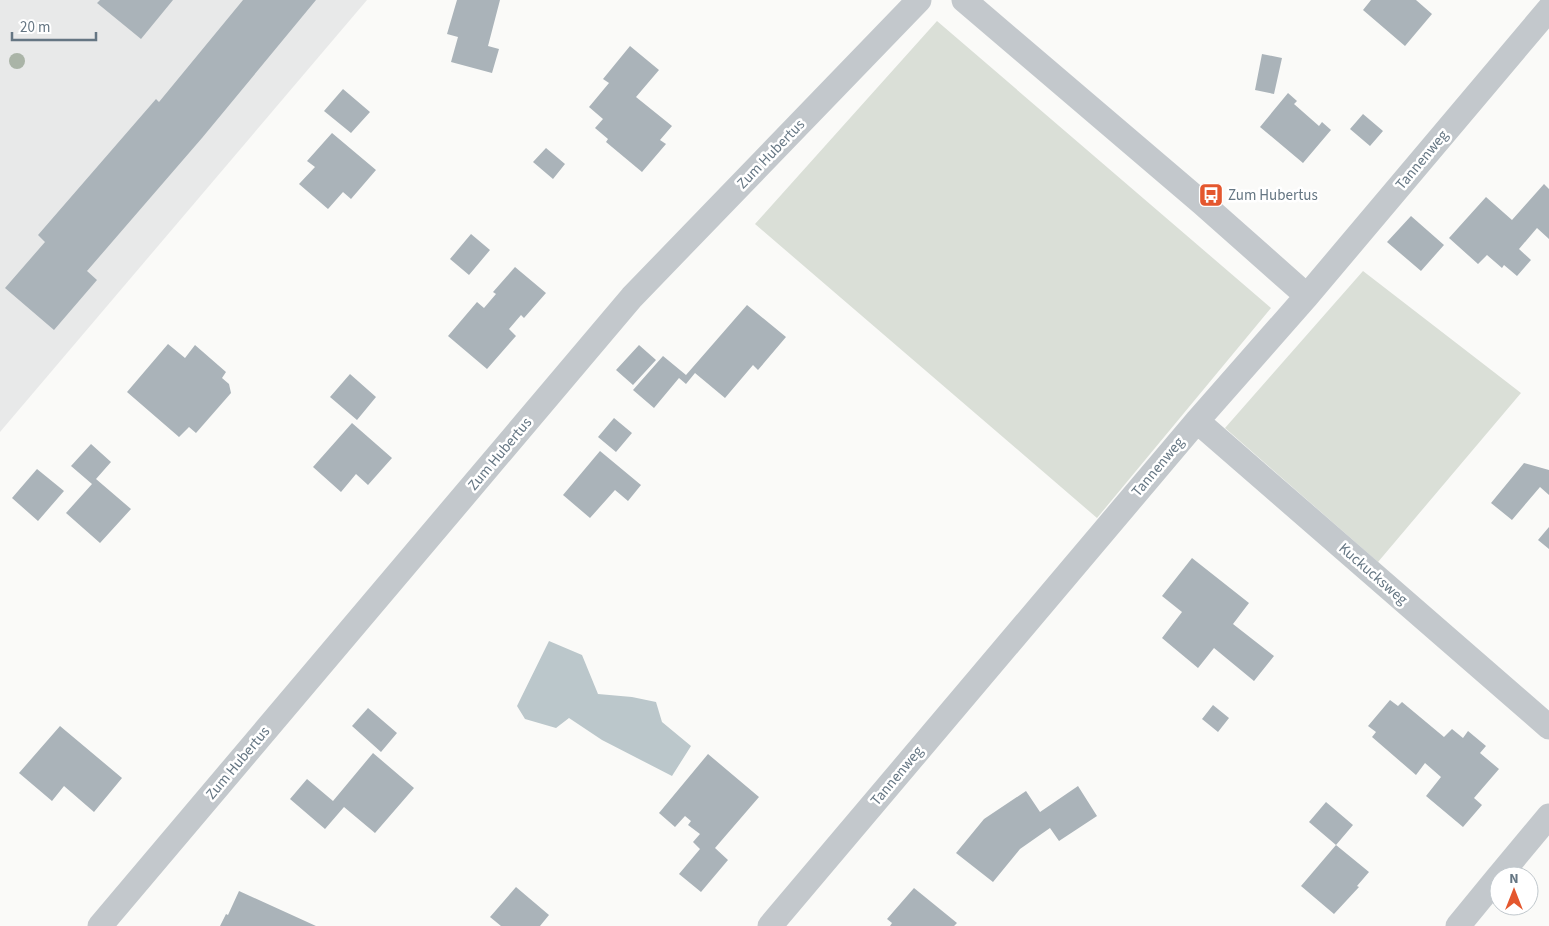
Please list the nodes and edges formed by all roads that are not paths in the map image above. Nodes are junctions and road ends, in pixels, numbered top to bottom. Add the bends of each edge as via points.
1 (920, 0) edge
2 (964, 0) edge
3 (1549, 9) edge
4 (1307, 296) junction
5 (1198, 421) junction
6 (1549, 727) edge
7 (1549, 816) edge
8 (1507, 866) edge
9 (1489, 888) edge
10 (100, 926) edge
11 (770, 926) edge
12 (1458, 926) edge

1 - 10 street, Zum Hubertus via 632,297
2 - 4 street
3 - 4 street, Tannenweg
4 - 5 street, Tannenweg
5 - 6 street, Kuckucksweg
5 - 11 street, Tannenweg
7 - 8 street
9 - 12 street

